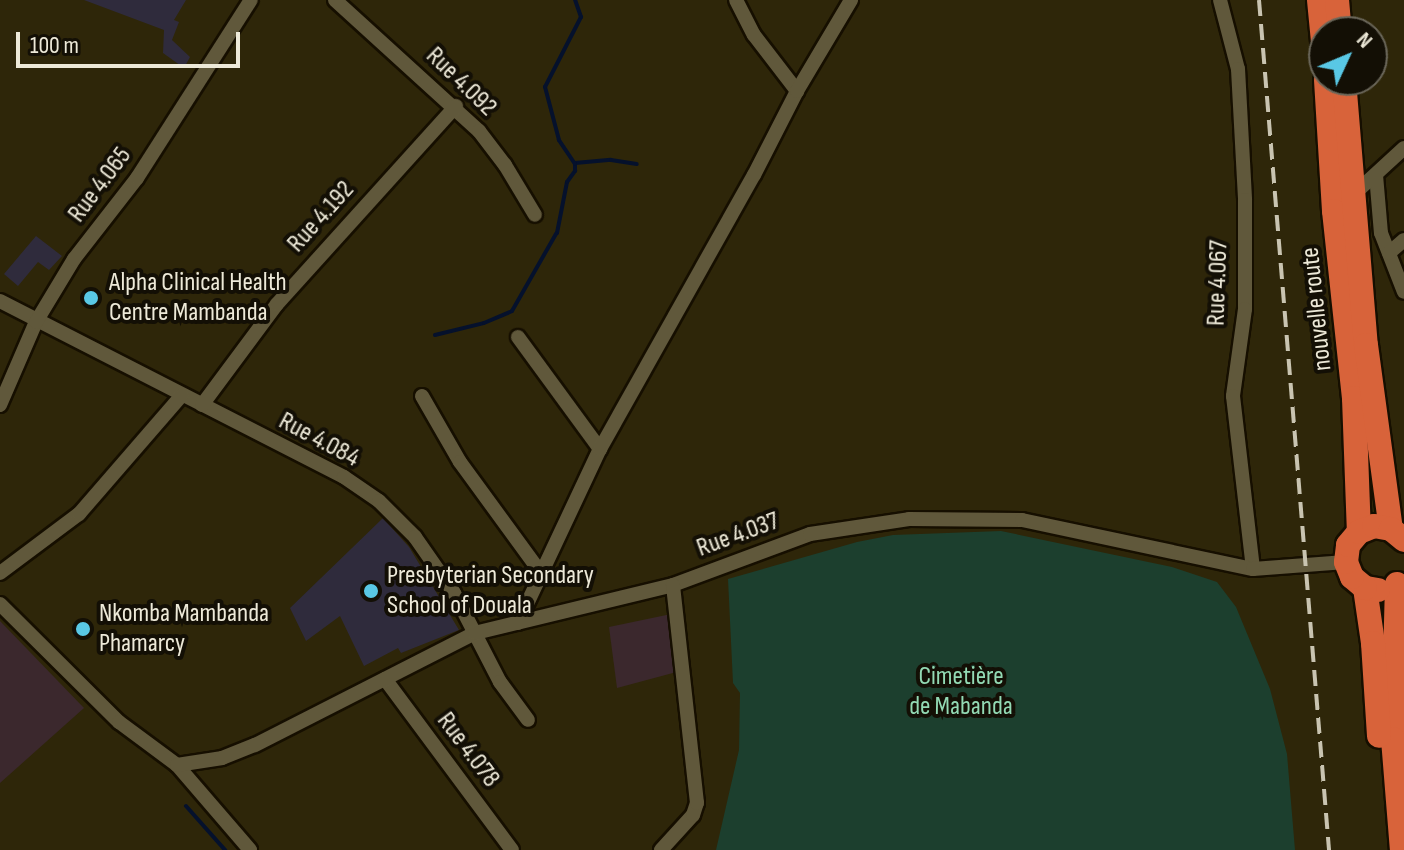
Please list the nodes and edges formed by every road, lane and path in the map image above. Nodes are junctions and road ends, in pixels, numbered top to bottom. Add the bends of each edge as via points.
1 (251, 0) edge
2 (736, 0) edge
3 (851, 0) edge
4 (1220, 0) edge
5 (344, 3) edge
6 (797, 91) junction
7 (1327, 96) edge
8 (1345, 96) edge
9 (456, 106) junction
10 (1404, 148) edge
11 (1376, 175) junction
12 (1354, 194) junction
13 (535, 215) dead end
14 (1404, 240) edge
15 (1389, 253) junction
16 (1404, 292) edge
17 (0, 301) edge
18 (36, 322) junction
19 (518, 337) dead end
20 (182, 395) junction
21 (422, 396) dead end
22 (0, 405) edge
23 (202, 405) junction
24 (600, 449) junction
25 (1359, 532) junction
26 (1397, 534) edge
27 (1346, 562) junction
28 (1253, 569) junction
29 (0, 573) edge
30 (541, 573) junction
31 (1400, 580) edge
32 (673, 585) junction
33 (1365, 588) junction
34 (0, 604) edge
35 (518, 623) junction
36 (475, 633) junction
37 (385, 679) junction
38 (1399, 685) edge
39 (528, 720) dead end
40 (177, 765) junction
41 (250, 850) edge
42 (512, 850) edge
43 (661, 850) edge
44 (1388, 850) edge
45 (1402, 850) edge

1 - 18 street, Rue 4.065 via 137,178 74,259
2 - 6 street via 754,35
3 - 6 street
4 - 28 street, Rue 4.067 via 1238,69 1245,309 1233,396
5 - 9 street, Rue 4.092
6 - 24 street
7 - 25 highway, nouvelle route via 1354,398
8 - 12 highway, nouvelle route
9 - 13 street, Rue 4.092 via 505,165
9 - 23 street, Rue 4.192 via 277,304
10 - 11 street
11 - 12 street
11 - 15 street via 1381,233
12 - 26 highway, nouvelle route via 1366,345
14 - 15 street
15 - 16 street
17 - 18 street, Rue 4.084
18 - 20 street, Rue 4.084
18 - 22 street, Rue 4.065
19 - 24 street
20 - 23 street, Rue 4.084
20 - 29 street via 79,514
21 - 30 street via 460,462
23 - 36 street, Rue 4.084 via 344,477 379,501 415,537
24 - 30 street
25 - 26 highway via 1374,526
25 - 27 highway via 1348,545
27 - 28 street, Rue 4.037
27 - 33 highway via 1352,577
28 - 32 street, Rue 4.037 via 1022,520 909,519 810,534
30 - 35 street
31 - 33 highway via 1381,590
31 - 38 highway
32 - 35 street, Rue 4.037
32 - 43 street via 697,803 693,815
33 - 44 highway
34 - 40 street via 119,722
35 - 36 street, Rue 4.037
36 - 37 street, Rue 4.037
36 - 39 street, Rue 4.084 via 500,682
37 - 40 street, Rue 4.037 via 255,745 222,758
37 - 42 street, Rue 4.078
38 - 45 highway via 1393,739
40 - 41 street

